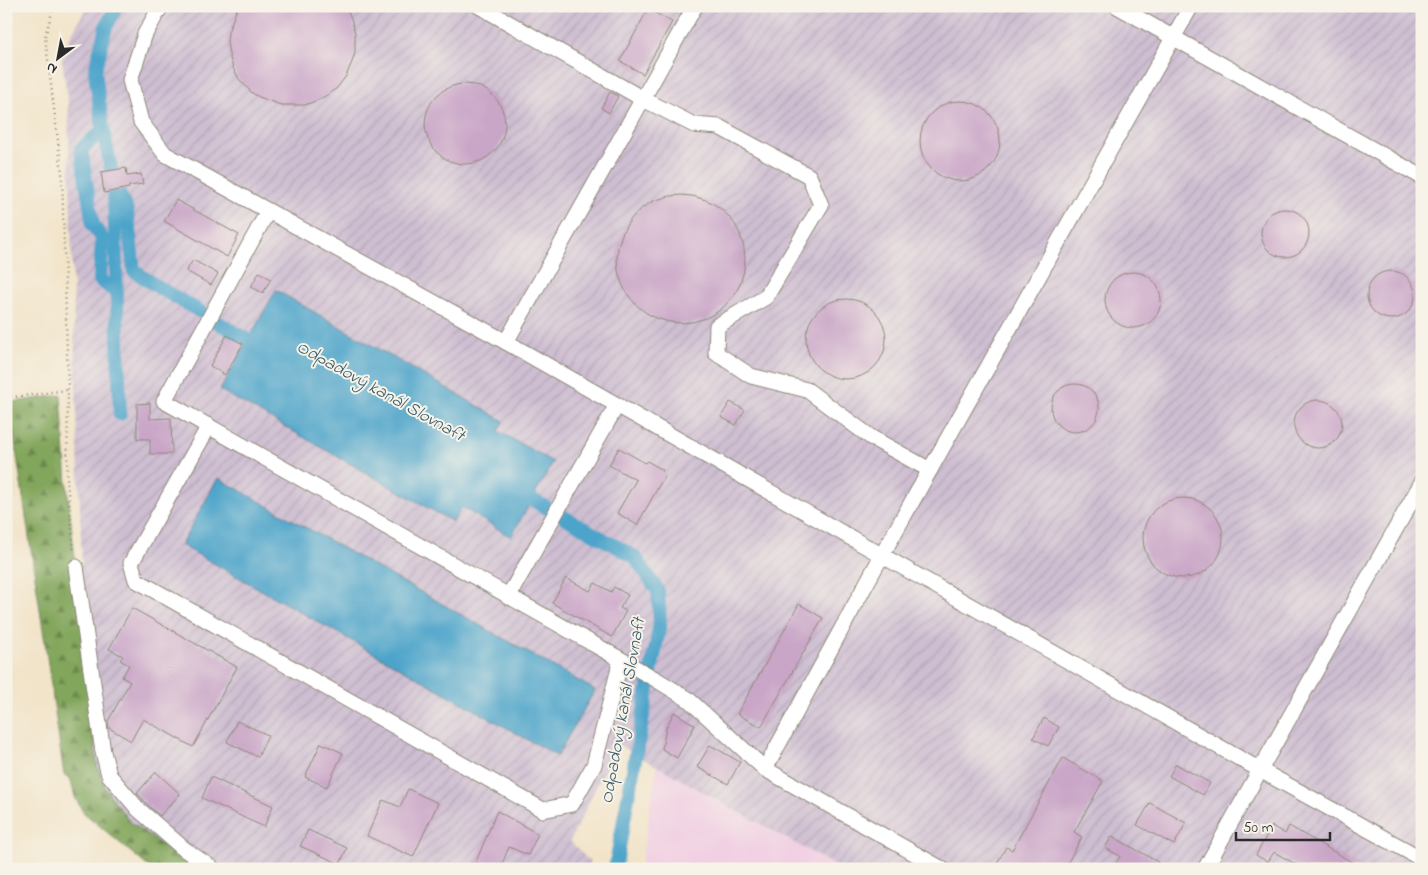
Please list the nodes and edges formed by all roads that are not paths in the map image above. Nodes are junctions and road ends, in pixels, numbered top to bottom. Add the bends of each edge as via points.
1 (161, 6) edge
2 (479, 6) edge
3 (695, 6) edge
4 (1117, 6) edge
5 (1192, 6) edge
6 (1174, 38) junction
7 (643, 99) junction
8 (1422, 177) edge
9 (268, 211) junction
10 (506, 342) junction
11 (617, 405) junction
12 (209, 426) junction
13 (930, 470) junction
14 (1422, 482) edge
15 (882, 555) junction
16 (76, 567) road end
17 (508, 597) junction
18 (621, 660) junction
19 (765, 769) junction
20 (1260, 770) junction
21 (1422, 859) edge
22 (213, 869) edge
23 (942, 869) edge
24 (1205, 869) edge

1 - 9 lane via 145,34 130,80 141,122 165,154
2 - 7 lane
3 - 7 lane
4 - 6 lane
5 - 6 lane
6 - 8 lane
6 - 13 lane
7 - 10 lane
7 - 13 lane via 694,125 719,127 809,176 821,205 766,297 717,326 716,353 751,376 807,390 872,438
9 - 10 lane
9 - 12 lane via 164,401
10 - 11 lane
11 - 15 lane
11 - 17 lane
12 - 17 lane
12 - 18 lane via 131,563 136,580 162,595 543,810 572,804 594,765
13 - 15 lane
14 - 20 lane
15 - 19 lane
15 - 20 lane
16 - 22 lane via 86,606 102,752 109,775 138,810
17 - 18 lane
18 - 19 lane via 688,699
19 - 23 lane
20 - 21 lane
20 - 24 lane

